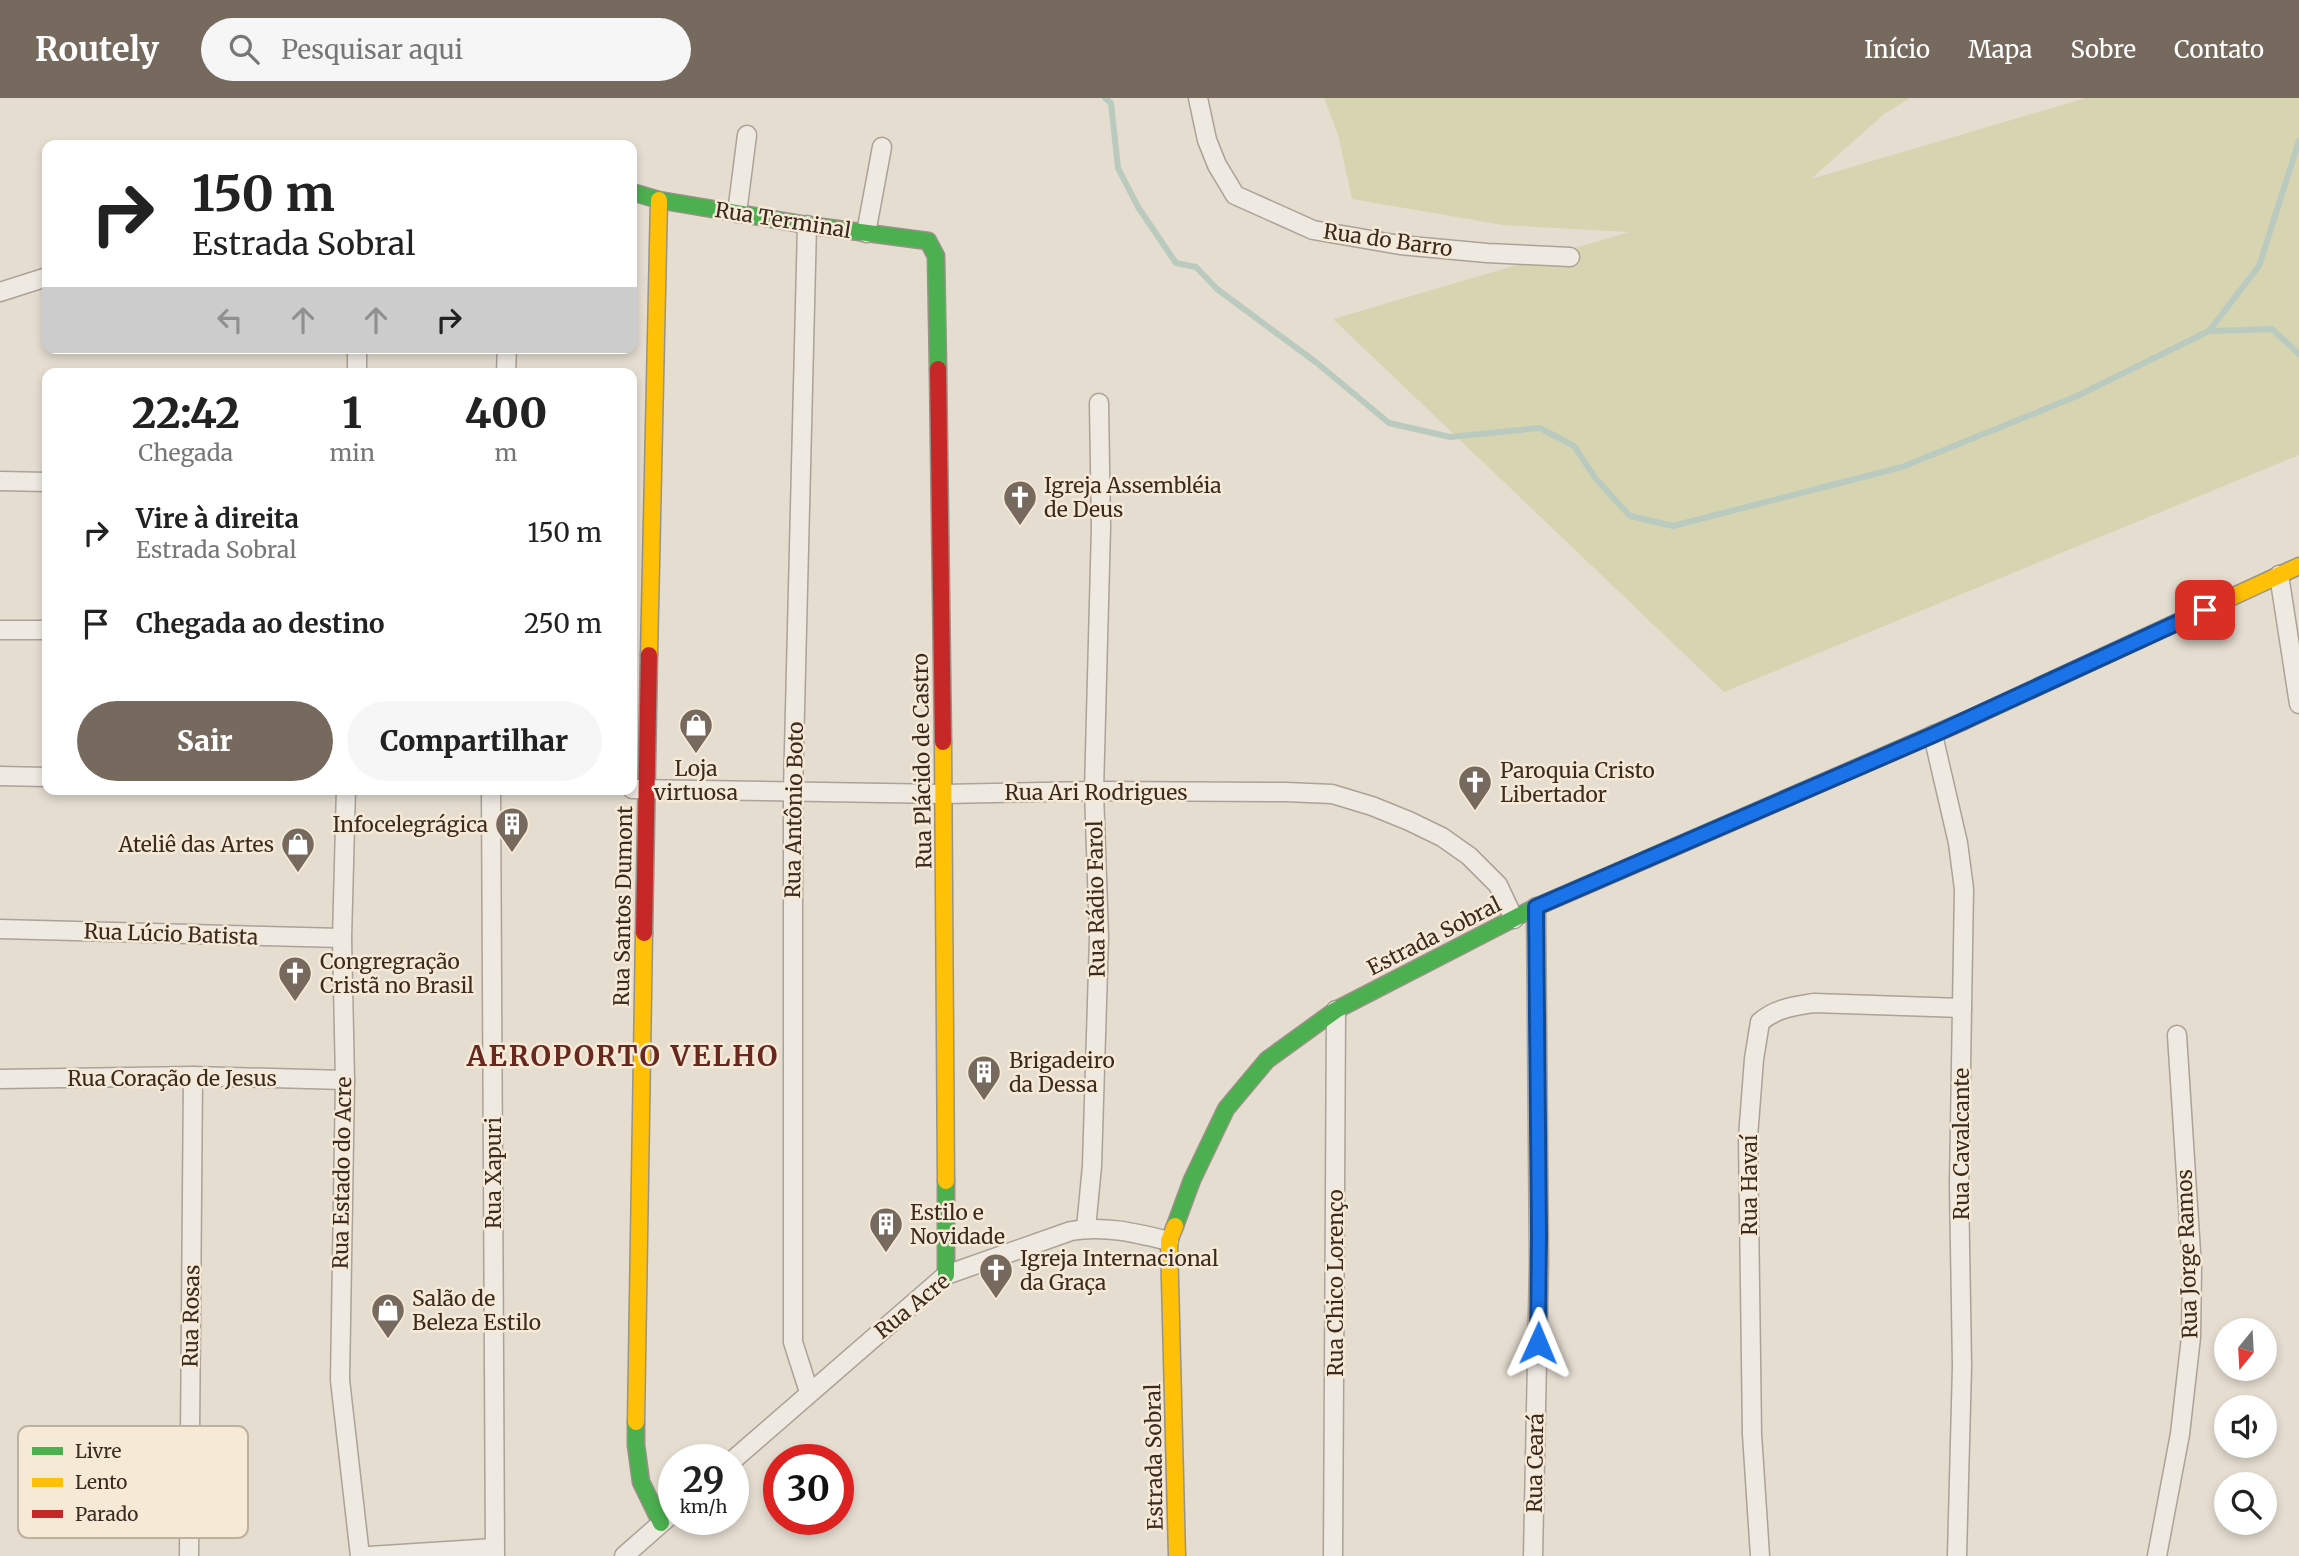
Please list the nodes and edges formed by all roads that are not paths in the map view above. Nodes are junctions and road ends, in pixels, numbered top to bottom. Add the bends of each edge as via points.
1 (1198, 98) edge
2 (747, 135) dead end
3 (882, 148) dead end
4 (637, 193) edge
5 (659, 200) junction
6 (737, 213) junction
7 (807, 225) junction
8 (866, 233) junction
9 (931, 248) joint
10 (1570, 257) dead end
11 (42, 278) edge
12 (0, 292) edge
13 (1099, 402) dead end
14 (0, 481) edge
15 (42, 482) edge
16 (2299, 566) edge
17 (2279, 575) junction
18 (0, 630) edge
19 (42, 630) edge
20 (2299, 704) edge
21 (1933, 735) junction
22 (0, 776) edge
23 (42, 777) edge
24 (639, 789) edge
25 (793, 790) junction
26 (1094, 791) junction
27 (944, 794) junction
28 (345, 795) edge
29 (491, 795) edge
30 (1536, 907) junction
31 (1514, 919) junction
32 (0, 929) edge
33 (342, 938) junction
34 (1962, 1008) junction
35 (1336, 1010) junction
36 (2177, 1035) dead end
37 (193, 1076) junction
38 (0, 1079) edge
39 (345, 1080) junction
40 (1086, 1228) junction
41 (1169, 1241) junction
42 (946, 1275) junction
43 (809, 1392) junction
44 (190, 1426) edge
45 (749, 1446) edge
46 (658, 1504) edge
47 (658, 1526) edge
48 (189, 1538) edge
49 (495, 1552) edge
50 (189, 1556) edge
51 (360, 1556) edge
52 (369, 1556) edge
53 (624, 1556) edge
54 (1177, 1556) edge
55 (1333, 1556) edge
56 (1533, 1556) edge
57 (1760, 1556) edge
58 (1957, 1556) edge
59 (2157, 1556) edge

1 - 10 street, Rua do Barro via 1207,140 1235,195 1313,230 1400,245
2 - 6 street
3 - 8 street
4 - 5 street, Rua Terminal
5 - 6 street, Rua Terminal
5 - 24 street, Rua Santos Dumont
6 - 7 street, Rua Terminal
7 - 8 street, Rua Terminal
7 - 25 street, Rua Antônio Boto
8 - 9 street, Rua Terminal via 928,241
9 - 27 street, Rua Plácido de Castro via 936,256
11 - 12 street
13 - 26 street, Rua Rádio Farol via 1101,527
14 - 15 street
16 - 17 street, Estrada Sobral
17 - 20 street
17 - 21 street, Estrada Sobral
18 - 19 street
21 - 30 street, Estrada Sobral
21 - 34 street, Rua Cavalcante via 1964,889
22 - 23 street
24 - 25 street, Rua Ari Rodrigues
24 - 46 street, Rua Santos Dumont via 636,1446 641,1482
25 - 27 street, Rua Ari Rodrigues
25 - 43 street, Rua Antônio Boto via 793,1342
26 - 27 street, Rua Ari Rodrigues
26 - 31 street, Rua Ari Rodrigues via 1332,794 1372,806 1442,837 1469,856 1497,885
26 - 40 street, Rua Rádio Farol via 1099,937
27 - 42 street, Rua Plácido de Castro
28 - 33 street, Rua Estado do Acre
29 - 49 street, Rua Xapuri
30 - 31 street, Estrada Sobral
30 - 56 street, Rua Ceará via 1539,1263
31 - 35 street, Estrada Sobral
32 - 33 street, Rua Lúcio Batista
33 - 39 street, Rua Estado do Acre
34 - 57 street, Rua Havaí via 1814,1003 1790,1006 1760,1021 1748,1137 1752,1434
34 - 58 street, Rua Cavalcante
35 - 41 street, Estrada Sobral via 1267,1060 1226,1109
35 - 55 street, Rua Chico Lorenço
36 - 59 street, Rua Jorge Ramos via 2192,1336 2180,1434
37 - 38 street, Rua Coração de Jesus
37 - 39 street, Rua Coração de Jesus
37 - 44 street, Rua Rosas
39 - 51 street, Rua Estado do Acre via 340,1380
40 - 41 street, Rua Acre via 1121,1229
40 - 42 street, Rua Acre
41 - 54 street, Estrada Sobral
42 - 43 street, Rua Acre
43 - 45 street, Rua Acre
47 - 53 street
48 - 50 street, Rua Rosas
49 - 52 street

